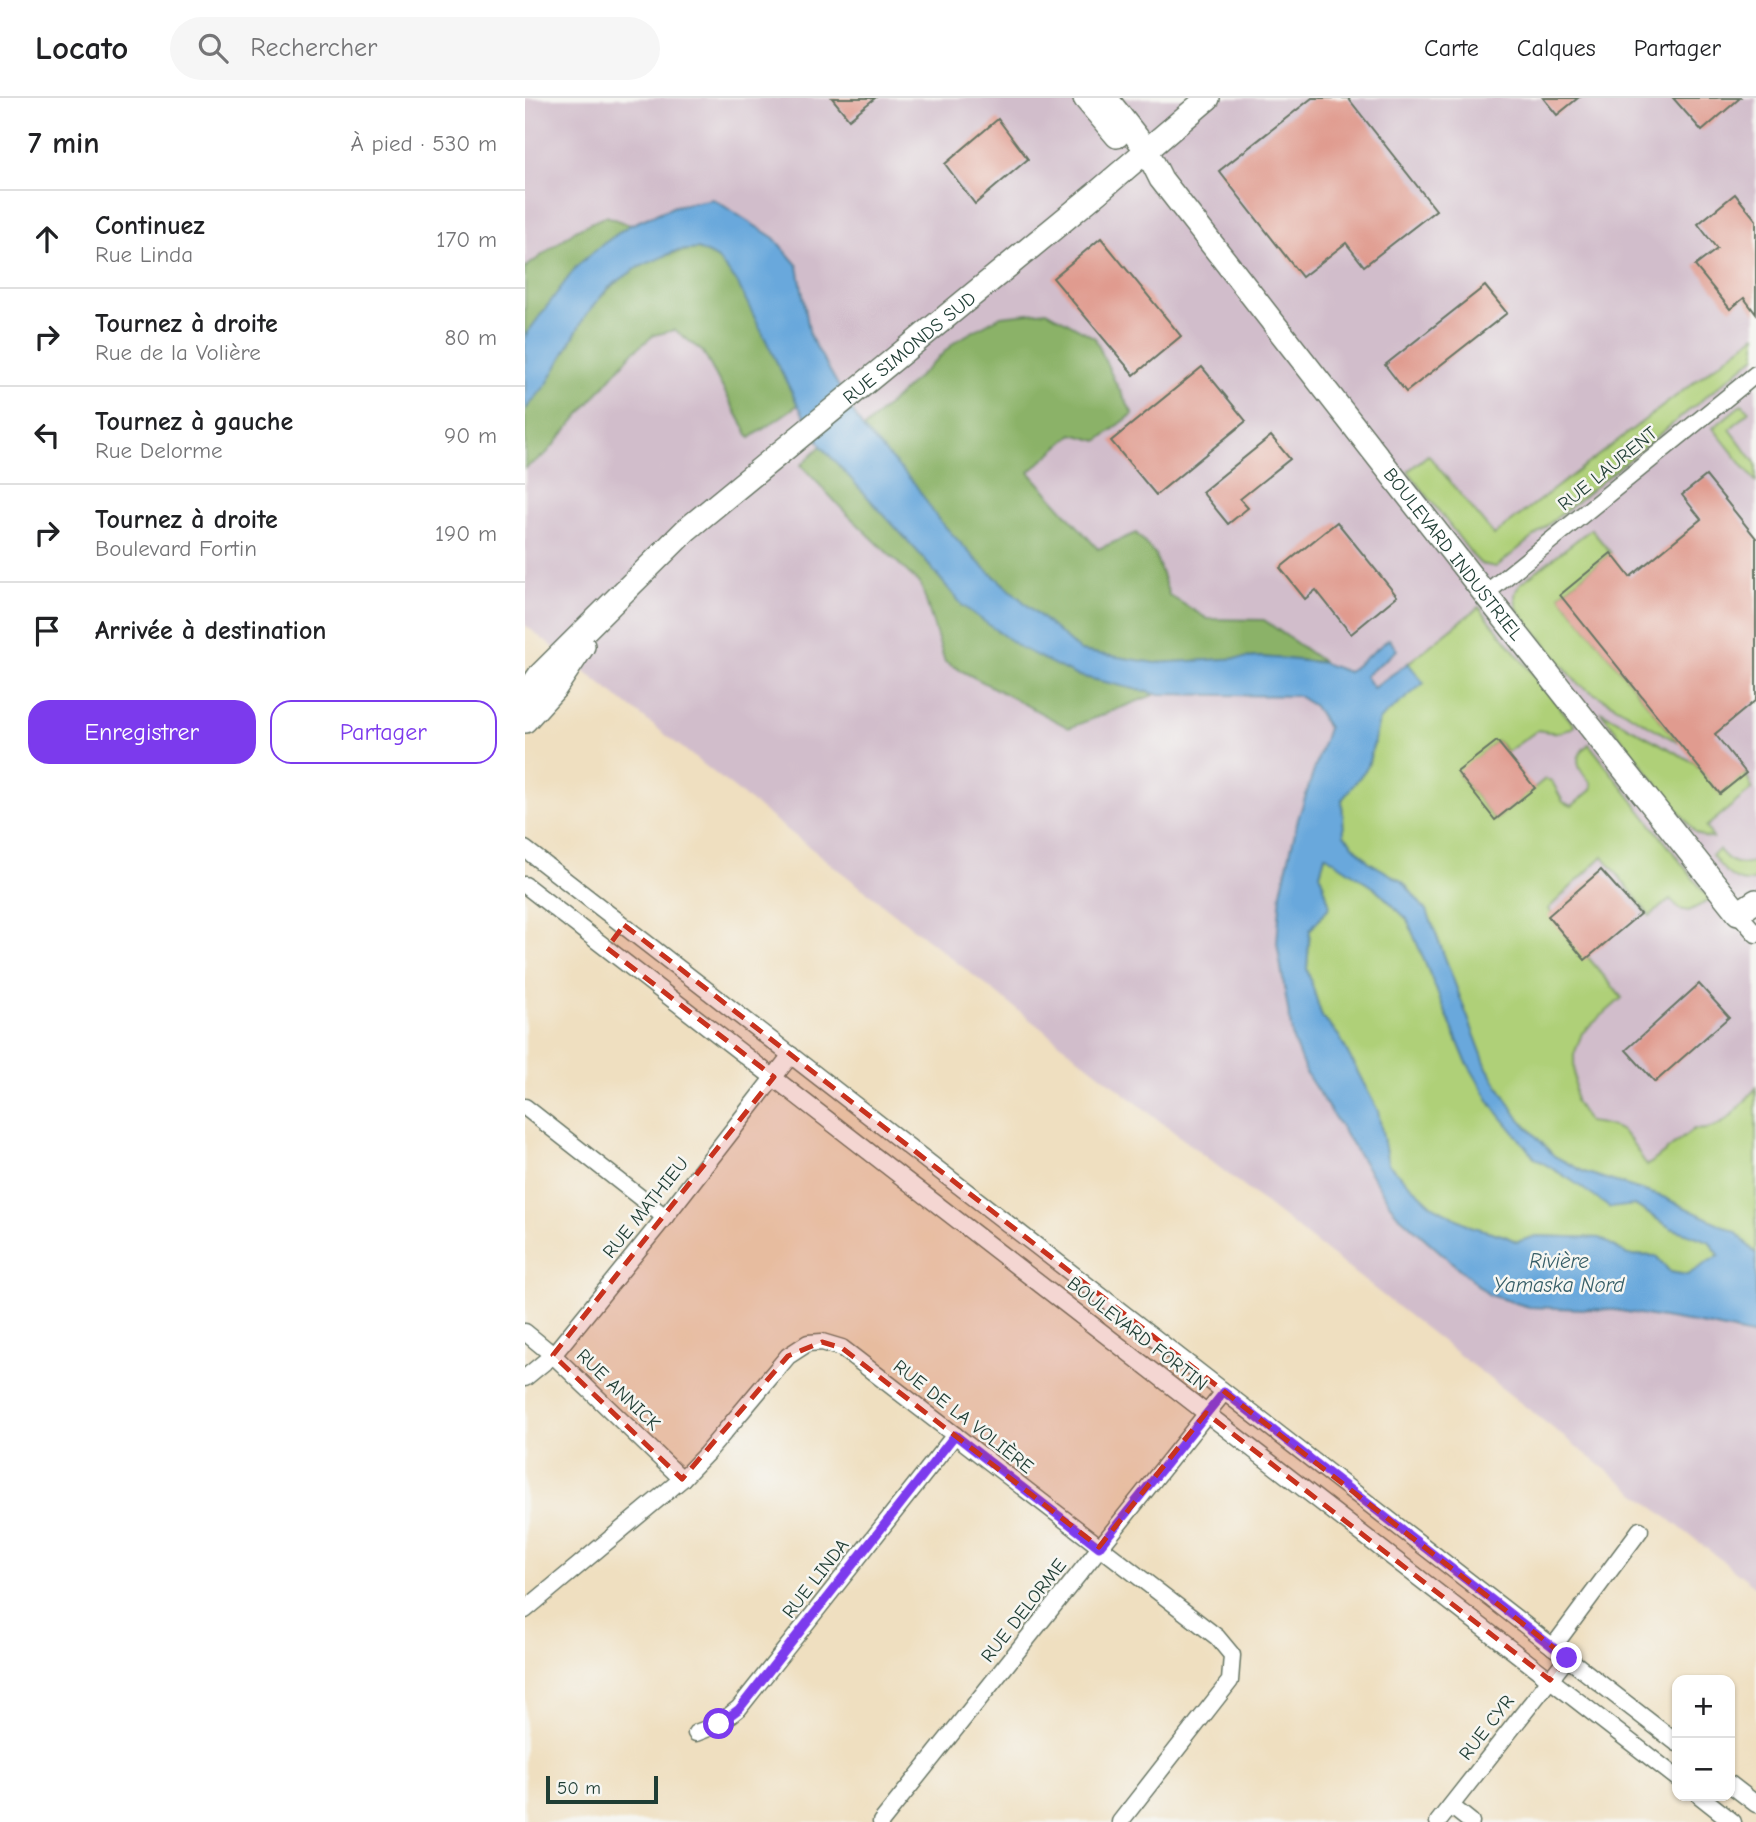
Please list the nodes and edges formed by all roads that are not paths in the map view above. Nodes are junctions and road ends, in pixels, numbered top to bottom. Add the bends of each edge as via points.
1 (1085, 98) edge
2 (1106, 98) edge
3 (1208, 98) edge
4 (1145, 159) junction
5 (1756, 374) edge
6 (1485, 594) junction
7 (615, 600) junction
8 (525, 696) edge
9 (525, 721) edge
10 (525, 849) edge
11 (525, 884) edge
12 (1747, 907) edge
13 (624, 926) junction
14 (1756, 934) edge
15 (607, 948) junction
16 (791, 1055) junction
17 (774, 1077) junction
18 (525, 1107) edge
19 (914, 1151) junction
20 (896, 1172) junction
21 (665, 1217) junction
22 (1063, 1266) junction
23 (1045, 1288) junction
24 (525, 1332) edge
25 (553, 1354) junction
26 (525, 1378) edge
27 (1224, 1392) junction
28 (1206, 1413) junction
29 (955, 1435) junction
30 (682, 1479) junction
31 (1387, 1518) junction
32 (1640, 1530) dead end
33 (1371, 1541) junction
34 (1099, 1547) junction
35 (525, 1610) edge
36 (1553, 1647) junction
37 (1567, 1658) junction
38 (1550, 1680) junction
39 (696, 1733) dead end
40 (1672, 1739) edge
41 (1672, 1774) edge
42 (1735, 1788) edge
43 (1707, 1801) edge
44 (1756, 1804) edge
45 (1451, 1806) junction
46 (881, 1822) edge
47 (1120, 1822) edge
48 (1438, 1822) edge
49 (1471, 1822) edge
50 (1734, 1822) edge

1 - 4 street, BOULEVARD INDUSTRIEL
2 - 4 street, BOULEVARD INDUSTRIEL
3 - 4 street, RUE SIMONDS SUD
4 - 6 street, BOULEVARD INDUSTRIEL
4 - 7 street, RUE SIMONDS SUD via 1098,192 686,530
5 - 6 street, RUE LAURENT
6 - 12 street, BOULEVARD INDUSTRIEL
7 - 8 street, RUE SIMONDS SUD
7 - 9 street, RUE SIMONDS SUD via 555,688
10 - 13 street, BOULEVARD FORTIN
11 - 15 street, BOULEVARD FORTIN
12 - 14 street, BOULEVARD INDUSTRIEL
13 - 15 street
13 - 16 street, BOULEVARD FORTIN
15 - 17 street, BOULEVARD FORTIN
16 - 17 street, RUE MATHIEU
16 - 19 street, BOULEVARD FORTIN
17 - 20 street, BOULEVARD FORTIN
17 - 21 street, RUE MATHIEU
18 - 21 street
19 - 20 street
19 - 22 street, BOULEVARD FORTIN
20 - 23 street, BOULEVARD FORTIN
21 - 25 street, RUE MATHIEU
22 - 23 street, BOULEVARD FORTIN
22 - 27 street, BOULEVARD FORTIN
23 - 28 street, BOULEVARD FORTIN
24 - 25 street, RUE ANNICK
25 - 26 street, RUE MATHIEU
25 - 30 street, RUE ANNICK
27 - 28 street, RUE DELORME
27 - 31 street, BOULEVARD FORTIN
28 - 33 street, BOULEVARD FORTIN
28 - 34 street, RUE DELORME
29 - 30 street, RUE DE LA VOLIÈRE via 842,1348 808,1343 788,1356
29 - 34 street, RUE DE LA VOLIÈRE
29 - 39 street, RUE LINDA via 739,1709
30 - 35 street, RUE DE LA VOLIÈRE
31 - 33 street
31 - 36 street, BOULEVARD FORTIN
32 - 36 street
33 - 38 street, BOULEVARD FORTIN
34 - 46 street, RUE DELORME
34 - 47 street, RUE DE LA VOLIÈRE via 1217,1637 1232,1655 1230,1681
36 - 37 street, BOULEVARD FORTIN
37 - 38 street, RUE CYR
37 - 40 street, BOULEVARD FORTIN
38 - 41 street, BOULEVARD FORTIN
38 - 45 street, RUE CYR
42 - 44 street
43 - 50 street
45 - 48 street, RUE CYR
45 - 49 street

